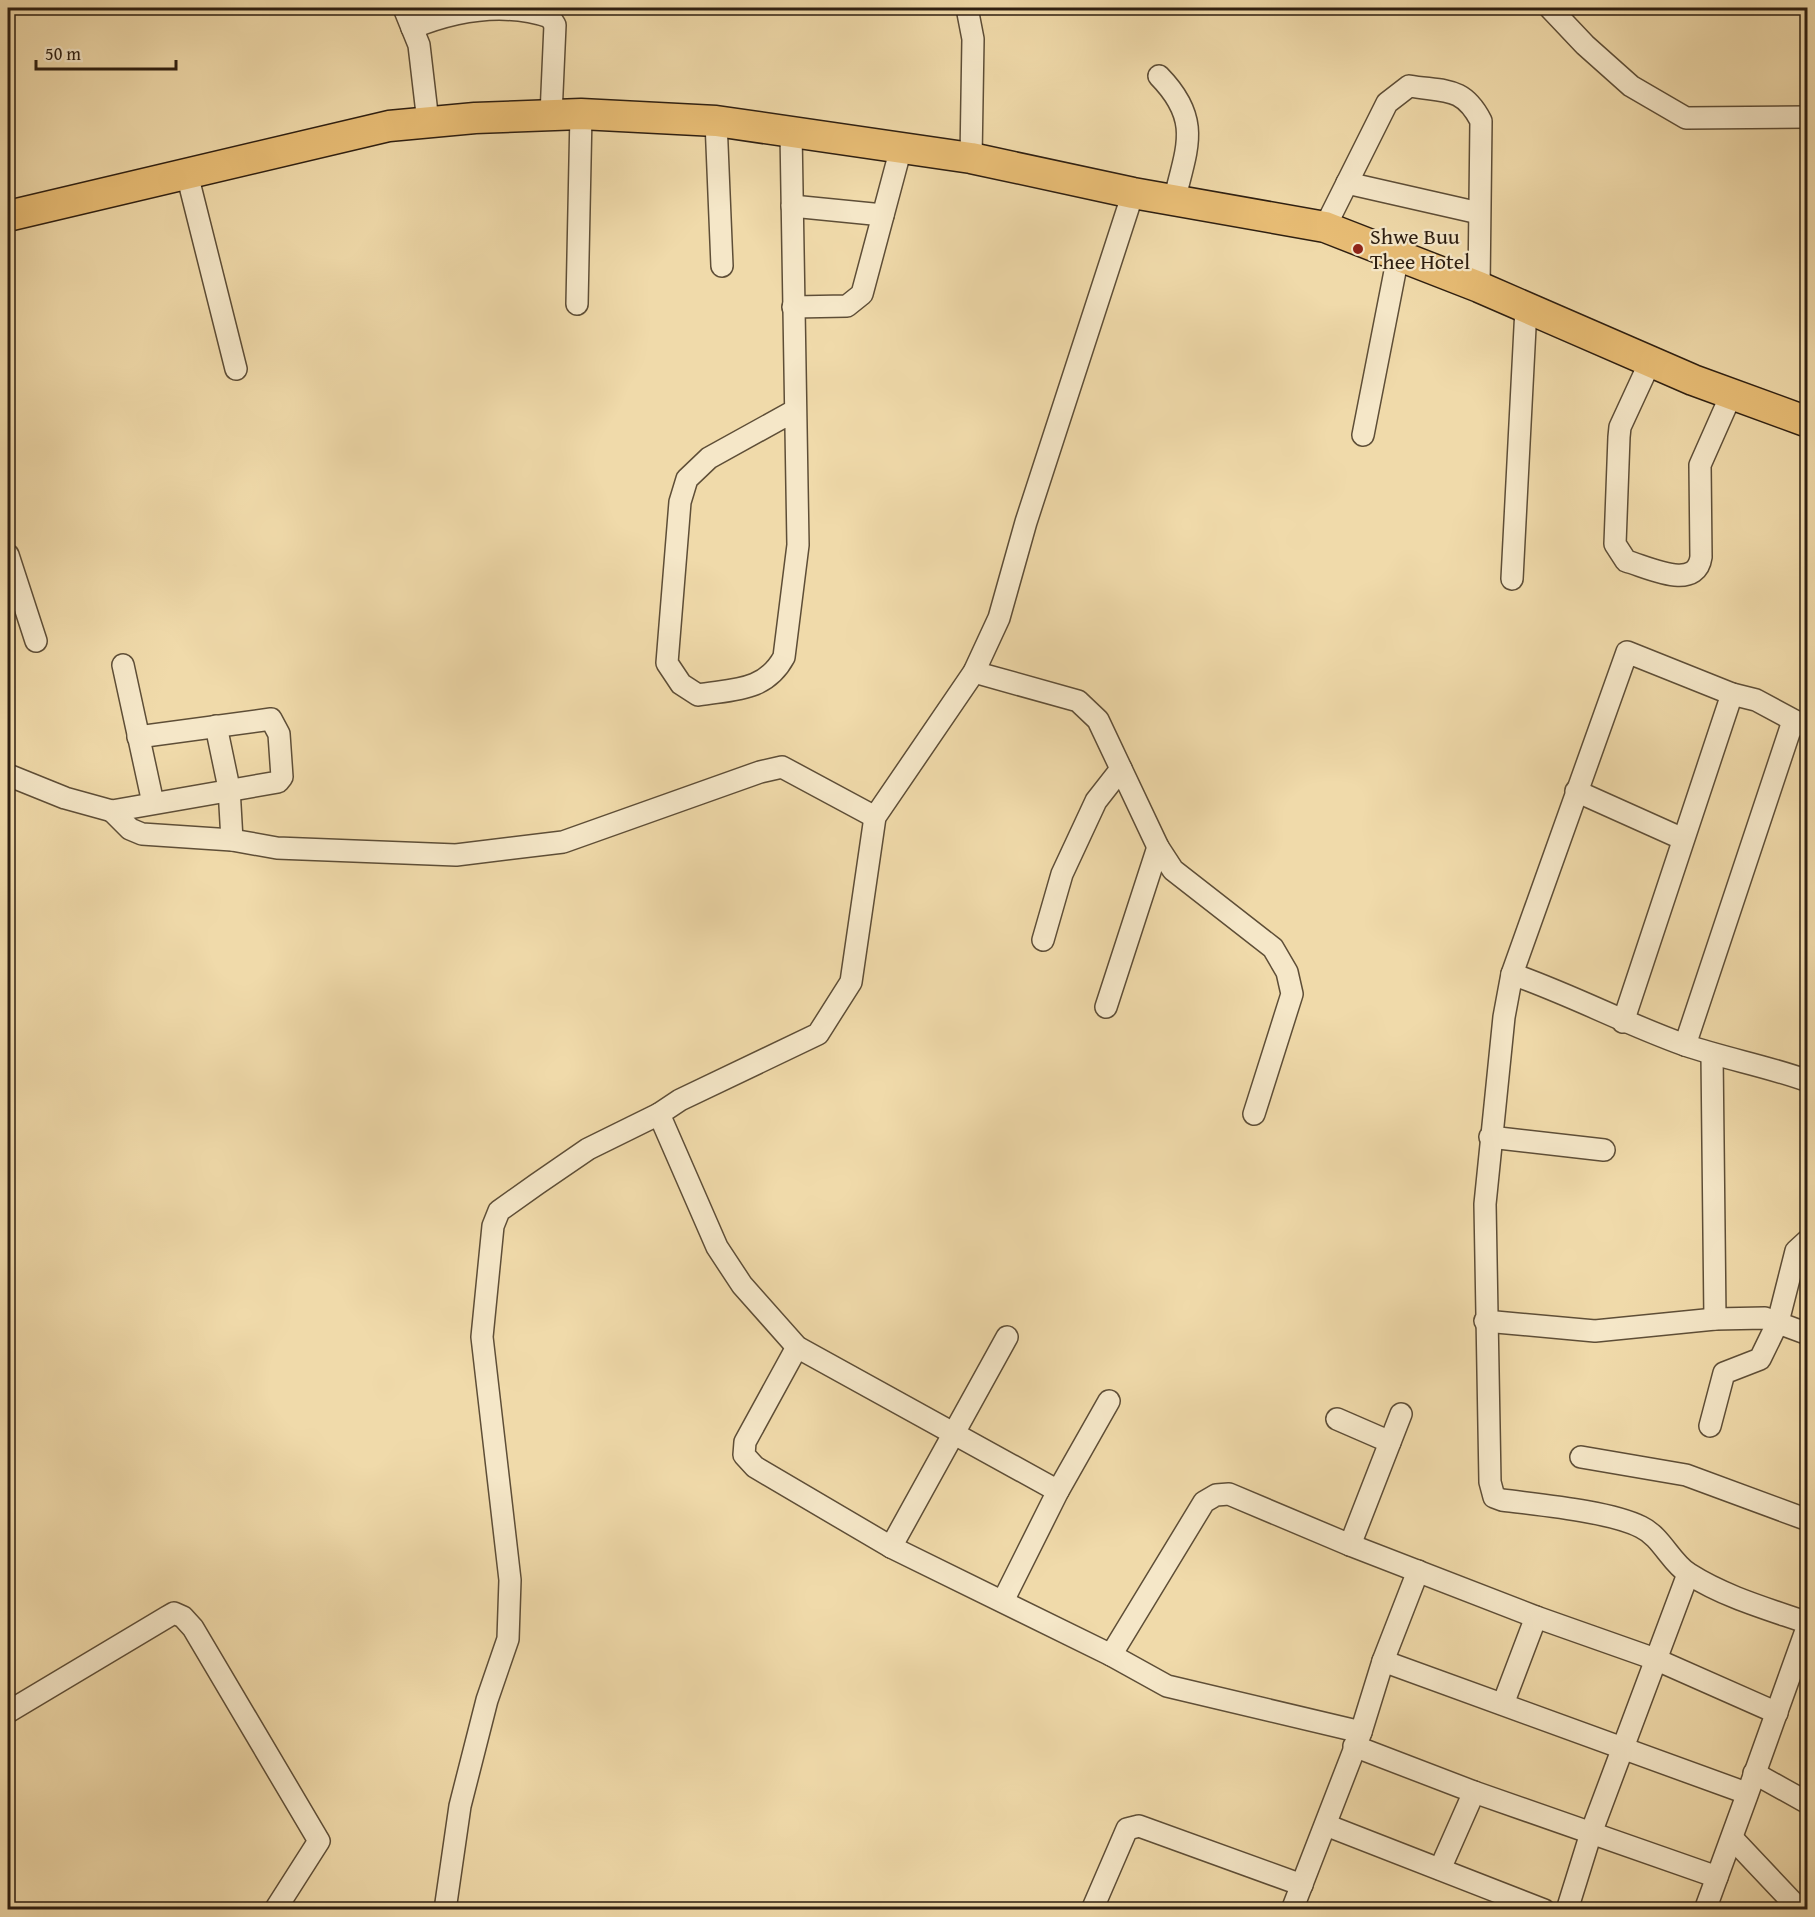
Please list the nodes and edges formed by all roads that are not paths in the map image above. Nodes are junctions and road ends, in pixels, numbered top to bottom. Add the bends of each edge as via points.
1 (404, 8) edge
2 (967, 8) edge
3 (1550, 8) edge
4 (412, 28) junction
5 (1159, 76) dead end
6 (581, 114) junction
7 (550, 115) junction
8 (1808, 117) edge
9 (716, 121) junction
10 (428, 122) junction
11 (791, 132) junction
12 (901, 148) junction
13 (971, 158) junction
14 (187, 174) junction
15 (1347, 183) junction
16 (1133, 194) junction
17 (1174, 201) junction
18 (792, 206) junction
19 (1479, 213) junction
20 (883, 215) junction
21 (8, 216) edge
22 (1325, 227) junction
23 (1398, 256) junction
24 (722, 266) dead end
25 (1479, 287) junction
26 (577, 304) dead end
27 (793, 307) junction
28 (1526, 308) junction
29 (1650, 362) junction
30 (236, 369) dead end
31 (1731, 395) junction
32 (794, 411) junction
33 (1808, 422) edge
34 (1363, 435) dead end
35 (8, 555) edge
36 (1512, 579) dead end
37 (36, 641) dead end
38 (123, 665) dead end
39 (974, 672) junction
40 (1732, 694) junction
41 (1800, 725) edge
42 (216, 726) junction
43 (138, 737) junction
44 (1121, 769) junction
45 (8, 775) edge
46 (229, 788) junction
47 (1576, 791) junction
48 (153, 803) junction
49 (112, 811) junction
50 (875, 817) junction
51 (1683, 839) junction
52 (231, 840) junction
53 (1158, 847) junction
54 (1043, 940) dead end
55 (1512, 974) junction
56 (1106, 1007) dead end
57 (1623, 1022) junction
58 (1685, 1045) junction
59 (1712, 1054) junction
60 (1808, 1081) edge
61 (659, 1114) junction
62 (1254, 1114) dead end
63 (1490, 1137) junction
64 (1604, 1150) dead end
65 (1808, 1240) edge
66 (1715, 1319) junction
67 (1485, 1321) junction
68 (1778, 1322) junction
69 (1808, 1334) edge
70 (1007, 1337) dead end
71 (796, 1347) junction
72 (1109, 1401) dead end
73 (1401, 1414) dead end
74 (1337, 1419) dead end
75 (1710, 1426) dead end
76 (952, 1433) junction
77 (1390, 1442) junction
78 (1581, 1457) dead end
79 (1058, 1491) junction
80 (1808, 1520) edge
81 (1350, 1545) junction
82 (891, 1547) junction
83 (1418, 1571) junction
84 (1688, 1574) junction
85 (1003, 1601) junction
86 (1536, 1617) junction
87 (1808, 1624) edge
88 (1111, 1655) junction
89 (1655, 1659) junction
90 (1383, 1661) junction
91 (1503, 1704) junction
92 (8, 1712) edge
93 (1777, 1713) junction
94 (1358, 1739) junction
95 (1624, 1748) junction
96 (1754, 1773) junction
97 (1474, 1792) junction
98 (1746, 1793) junction
99 (1808, 1803) edge
100 (1326, 1826) junction
101 (1591, 1833) junction
102 (1733, 1839) junction
103 (1440, 1869) junction
104 (1717, 1877) junction
105 (1302, 1885) junction
106 (274, 1910) edge
107 (446, 1910) edge
108 (1092, 1910) edge
109 (1292, 1910) edge
110 (1544, 1910) edge
111 (1568, 1910) edge
112 (1705, 1910) edge
113 (1800, 1910) edge

1 - 4 street
2 - 13 street via 973,39
3 - 8 street via 1631,86 1686,118
4 - 7 street via 445,14 468,10 530,10 550,16 555,25
4 - 10 street via 419,45
5 - 17 street via 1175,93 1186,115 1188,143
6 - 7 highway
6 - 9 highway
6 - 26 street
7 - 10 highway
9 - 11 highway
9 - 24 street
10 - 14 highway via 389,126
11 - 12 highway
11 - 18 street
12 - 13 highway
12 - 20 street
13 - 16 highway
14 - 21 highway
14 - 30 street
15 - 19 street
15 - 19 street via 1387,103 1398,93 1409,86 1462,95 1471,102 1481,121
15 - 22 street
16 - 17 highway
16 - 39 street via 1026,522 999,618
17 - 22 highway
18 - 20 street
18 - 27 street
19 - 25 street
20 - 27 street via 862,294 855,302 848,306
22 - 23 highway
23 - 25 highway
23 - 34 street
25 - 28 highway
27 - 32 street
28 - 29 highway
28 - 36 street
29 - 31 highway
29 - 31 street via 1618,437 1615,544 1626,561 1680,576 1697,571 1701,557 1700,465
31 - 33 highway
32 - 32 street via 798,545 784,657 776,671 759,684 698,695 681,684 667,663 680,502 687,479 710,458
35 - 37 street
38 - 43 street
39 - 44 street via 1078,701 1098,720
39 - 50 street
40 - 41 street via 1756,700
40 - 47 street via 1627,652
40 - 51 street
41 - 58 street
42 - 43 street
42 - 46 street
42 - 46 street via 271,720 279,734 282,777 278,782
43 - 48 street
44 - 53 street
44 - 54 street via 1096,801 1062,874
45 - 49 street via 65,798
46 - 48 street
46 - 52 street
47 - 51 street
47 - 55 street
48 - 49 street
49 - 52 street via 130,829 142,834
50 - 52 street via 782,767 563,842 456,855 277,848
50 - 61 street via 851,982 818,1034 680,1100
51 - 57 street
53 - 56 street
53 - 62 street via 1173,870 1273,948 1287,972 1292,994
55 - 57 street via 1578,998
55 - 63 street
57 - 58 street
58 - 59 street
59 - 60 street via 1770,1067
59 - 66 street
61 - 71 street via 717,1247 742,1285
61 - 107 street via 588,1149 499,1211 493,1226 482,1337 510,1580 508,1639 487,1700 460,1806
63 - 64 street
63 - 67 street via 1485,1204
65 - 68 street via 1796,1251
66 - 67 street via 1595,1331
66 - 68 street via 1765,1318
67 - 84 street via 1490,1482 1494,1497 1624,1519 1644,1528 1662,1543
68 - 69 street
68 - 75 street via 1756,1362 1724,1373
70 - 76 street
71 - 76 street
71 - 82 street via 745,1442 744,1455 755,1467
72 - 79 street
73 - 77 street
74 - 77 street
76 - 79 street
76 - 82 street
77 - 81 street
78 - 80 street via 1686,1475
79 - 85 street
81 - 83 street
81 - 88 street via 1229,1494 1216,1495 1204,1502
82 - 85 street
83 - 86 street
83 - 90 street
84 - 87 street via 1746,1602
84 - 89 street
85 - 88 street
86 - 89 street
86 - 91 street
87 - 93 street
88 - 94 street via 1167,1686
89 - 93 street
89 - 95 street
90 - 91 street
90 - 94 street
91 - 95 street
92 - 106 street via 174,1613 183,1617 319,1841
93 - 96 street
94 - 97 street
94 - 100 street
95 - 98 street
95 - 101 street
96 - 98 street
96 - 99 street
97 - 101 street
97 - 103 street
98 - 102 street
100 - 103 street
100 - 105 street
101 - 104 street
101 - 111 street
102 - 104 street
102 - 113 street
103 - 110 street
104 - 112 street
105 - 108 street via 1138,1826 1127,1829
105 - 109 street

